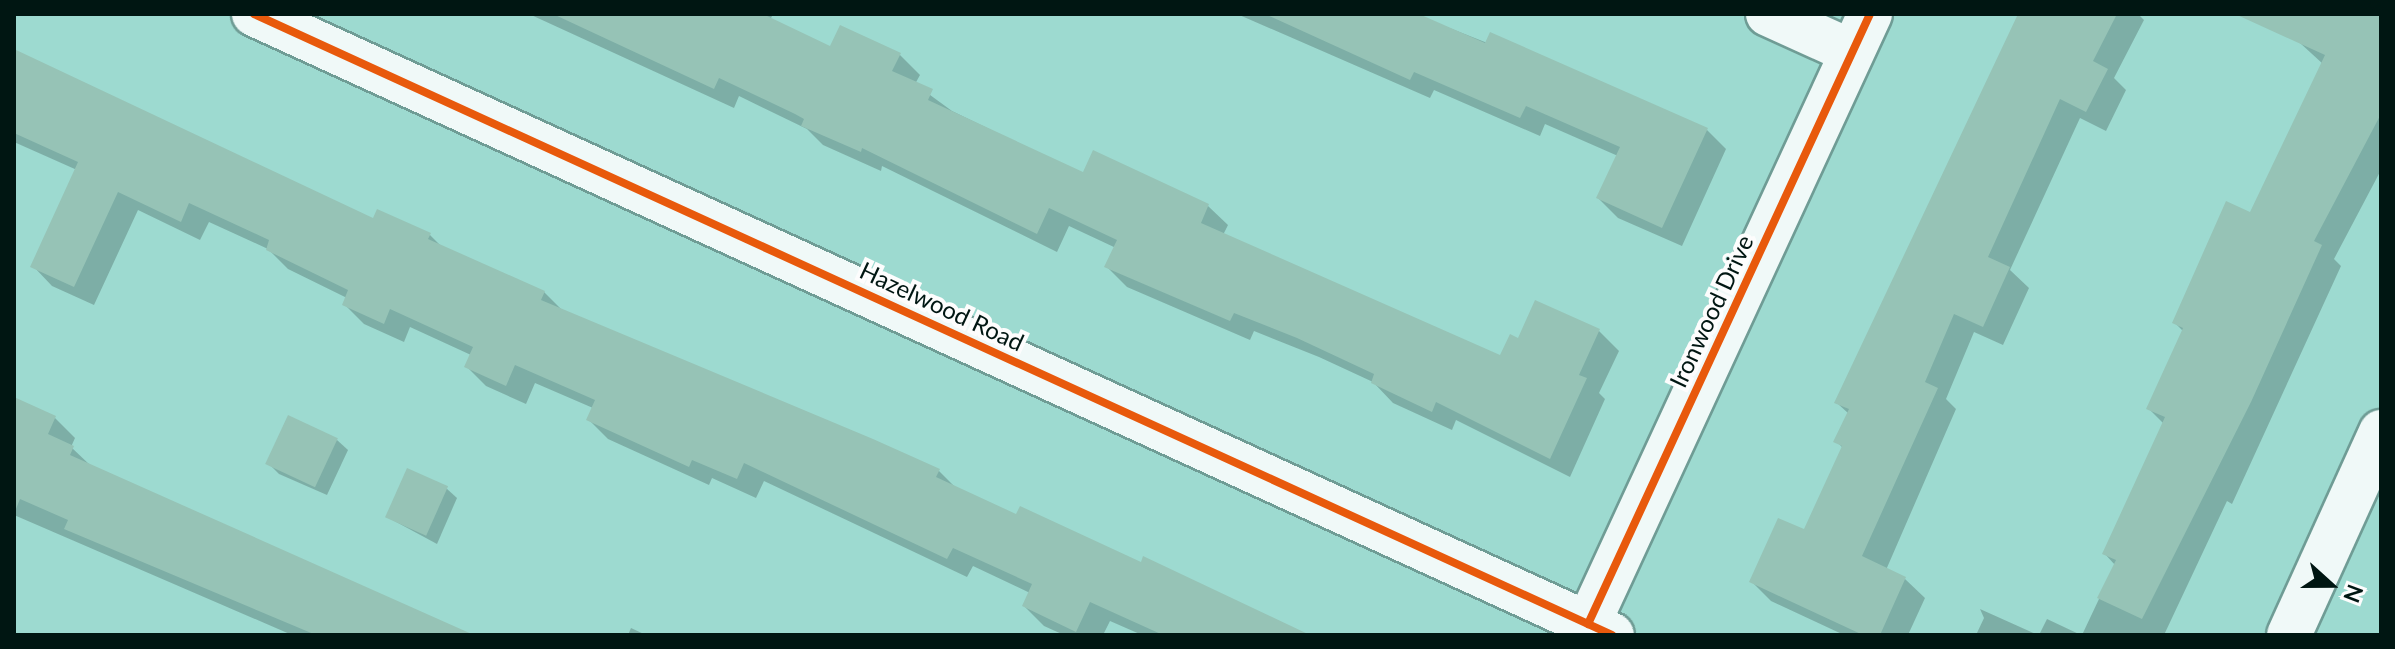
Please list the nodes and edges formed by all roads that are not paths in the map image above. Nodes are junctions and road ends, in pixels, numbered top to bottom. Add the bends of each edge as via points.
1 (254, 14) edge
2 (1768, 14) edge
3 (1861, 33) edge
4 (2381, 432) edge
5 (1600, 630) edge
6 (2289, 635) edge

1 - 5 street, Hazelwood Road
2 - 3 street
3 - 5 street, Ironwood Drive
4 - 6 street

